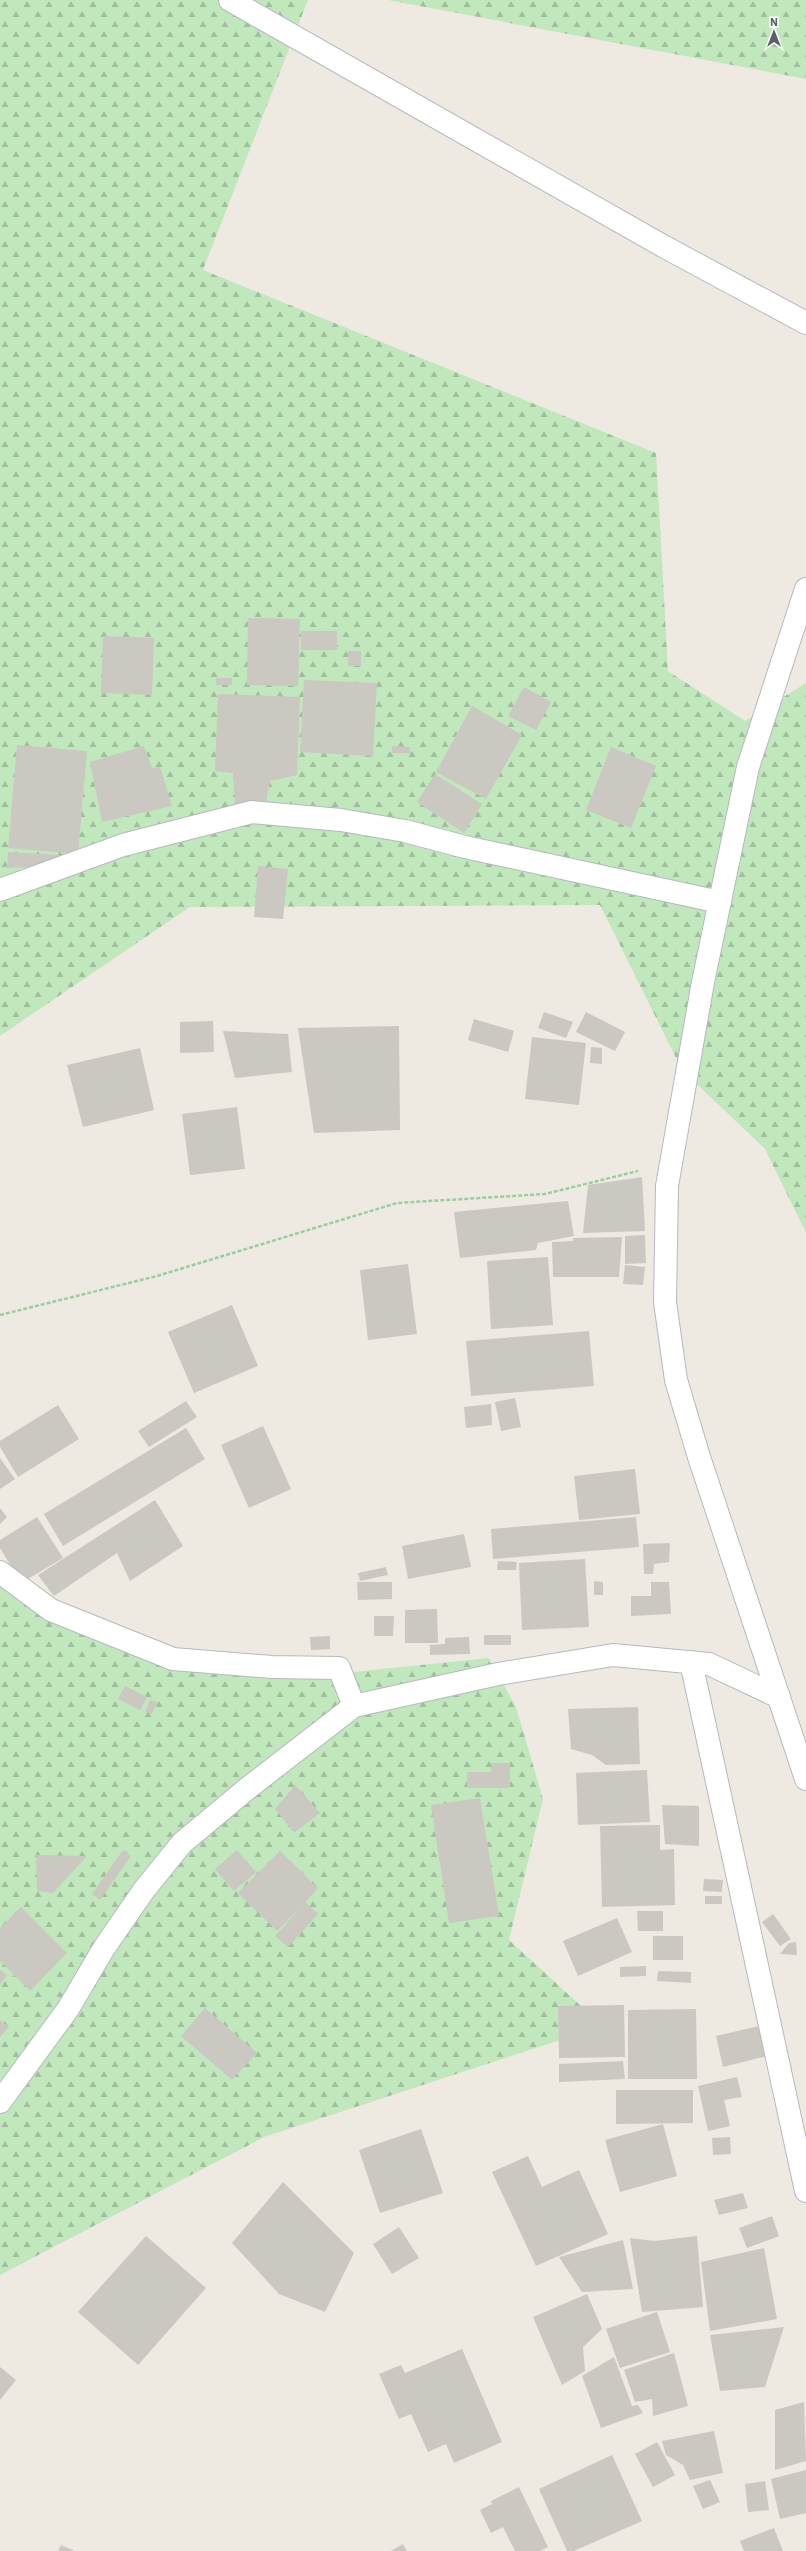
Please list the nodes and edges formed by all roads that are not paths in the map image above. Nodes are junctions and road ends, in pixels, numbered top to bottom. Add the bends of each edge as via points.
1 (230, 0) edge
2 (806, 323) edge
3 (806, 589) edge
4 (0, 890) edge
5 (720, 902) junction
6 (0, 1572) edge
7 (691, 1662) junction
8 (779, 1697) junction
9 (354, 1706) junction
10 (806, 1779) edge
11 (0, 2102) edge
12 (806, 2191) edge

1 - 2 street via 663,246
3 - 5 street via 748,767
4 - 5 street via 123,845 252,812 341,820 405,831 465,847
5 - 8 street via 703,982 667,1186 665,1302 676,1380
6 - 9 street via 51,1610 173,1659 272,1667 339,1668
7 - 8 street via 709,1664
7 - 9 street via 613,1655 498,1674
7 - 12 street
8 - 10 street
9 - 11 street via 182,1843 144,1890 104,1948 68,2009

